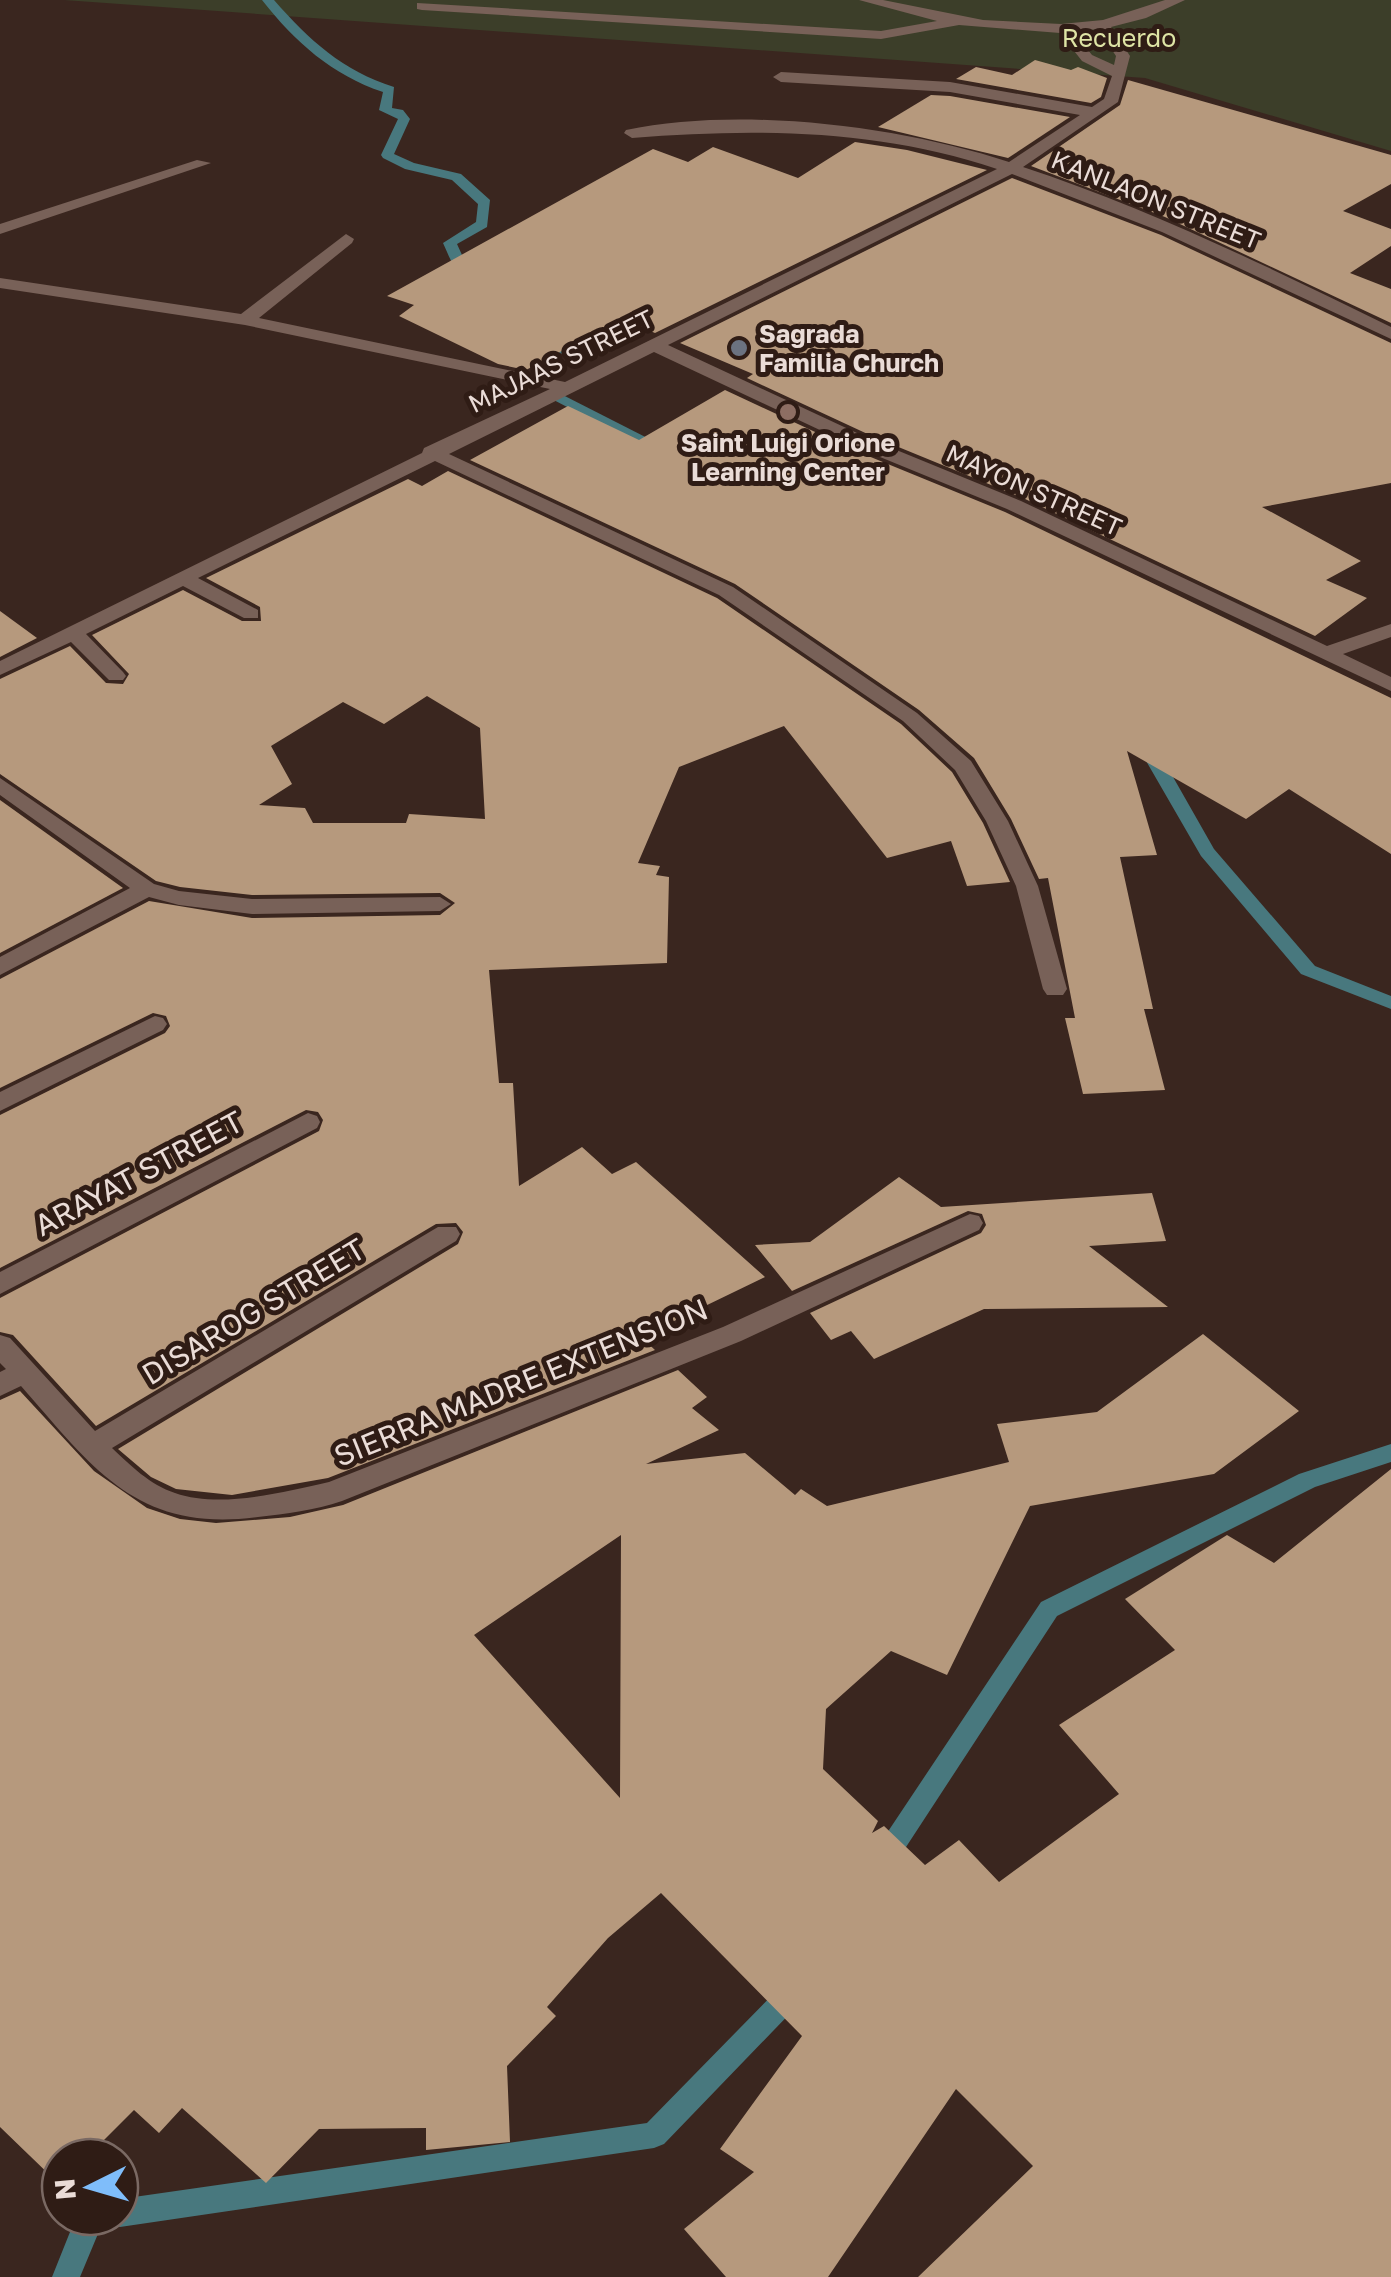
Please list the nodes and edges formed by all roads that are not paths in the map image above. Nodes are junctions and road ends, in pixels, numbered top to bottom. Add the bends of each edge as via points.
1 (866, 0) edge
2 (1178, 0) edge
3 (422, 6) dead end
4 (953, 23) junction
5 (1102, 24) junction
6 (1064, 28) junction
7 (1117, 73) junction
8 (782, 77) dead end
9 (1098, 112) junction
10 (632, 133) dead end
11 (204, 163) dead end
12 (1009, 169) junction
13 (0, 229) edge
14 (346, 238) dead end
15 (0, 283) edge
16 (245, 320) junction
17 (1391, 334) edge
18 (654, 344) junction
19 (564, 387) junction
20 (431, 452) junction
21 (182, 577) junction
22 (250, 614) dead end
23 (1391, 630) edge
24 (73, 632) junction
25 (1324, 654) junction
26 (0, 669) edge
27 (116, 676) dead end
28 (1391, 685) edge
29 (0, 785) edge
30 (146, 889) junction
31 (440, 904) dead end
32 (0, 967) edge
33 (1054, 989) dead end
34 (155, 1024) dead end
35 (0, 1102) edge
36 (308, 1122) dead end
37 (970, 1223) dead end
38 (447, 1234) dead end
39 (0, 1284) edge
40 (0, 1345) edge
41 (24, 1371) junction
42 (0, 1386) edge
43 (94, 1445) junction

1 - 4 street
2 - 5 street
3 - 4 street via 882,35
4 - 6 street
5 - 6 street
5 - 7 street via 1123,56
6 - 7 street via 1087,58
7 - 9 street via 1117,88
8 - 9 street via 950,87
9 - 12 street, MAJAAS STREET
10 - 12 street, KANLAON STREET via 795,127 933,146
11 - 13 street
12 - 17 street, KANLAON STREET via 1192,236
12 - 18 street, MAJAAS STREET
14 - 16 street
15 - 16 street
16 - 19 street
18 - 19 street, MAJAAS STREET
18 - 25 street, MAYON STREET via 865,444 1014,505
19 - 20 street, MAJAAS STREET
20 - 21 street, MAJAAS STREET
20 - 33 street via 726,591 910,718 963,766 997,821 1026,886
21 - 22 street
21 - 24 street, MAJAAS STREET
23 - 25 street
24 - 26 street, MAJAAS STREET
24 - 27 street
25 - 28 street, MAYON STREET
29 - 30 street
30 - 31 street via 220,904
30 - 32 street
34 - 35 street
36 - 39 street, ARAYAT STREET
37 - 43 street, SIERRA MADRE EXTENSION via 732,1334 332,1493 228,1507 164,1502
38 - 43 street, DISAROG STREET
40 - 41 street, SIERRA MADRE EXTENSION
41 - 42 street
41 - 43 street, SIERRA MADRE EXTENSION

